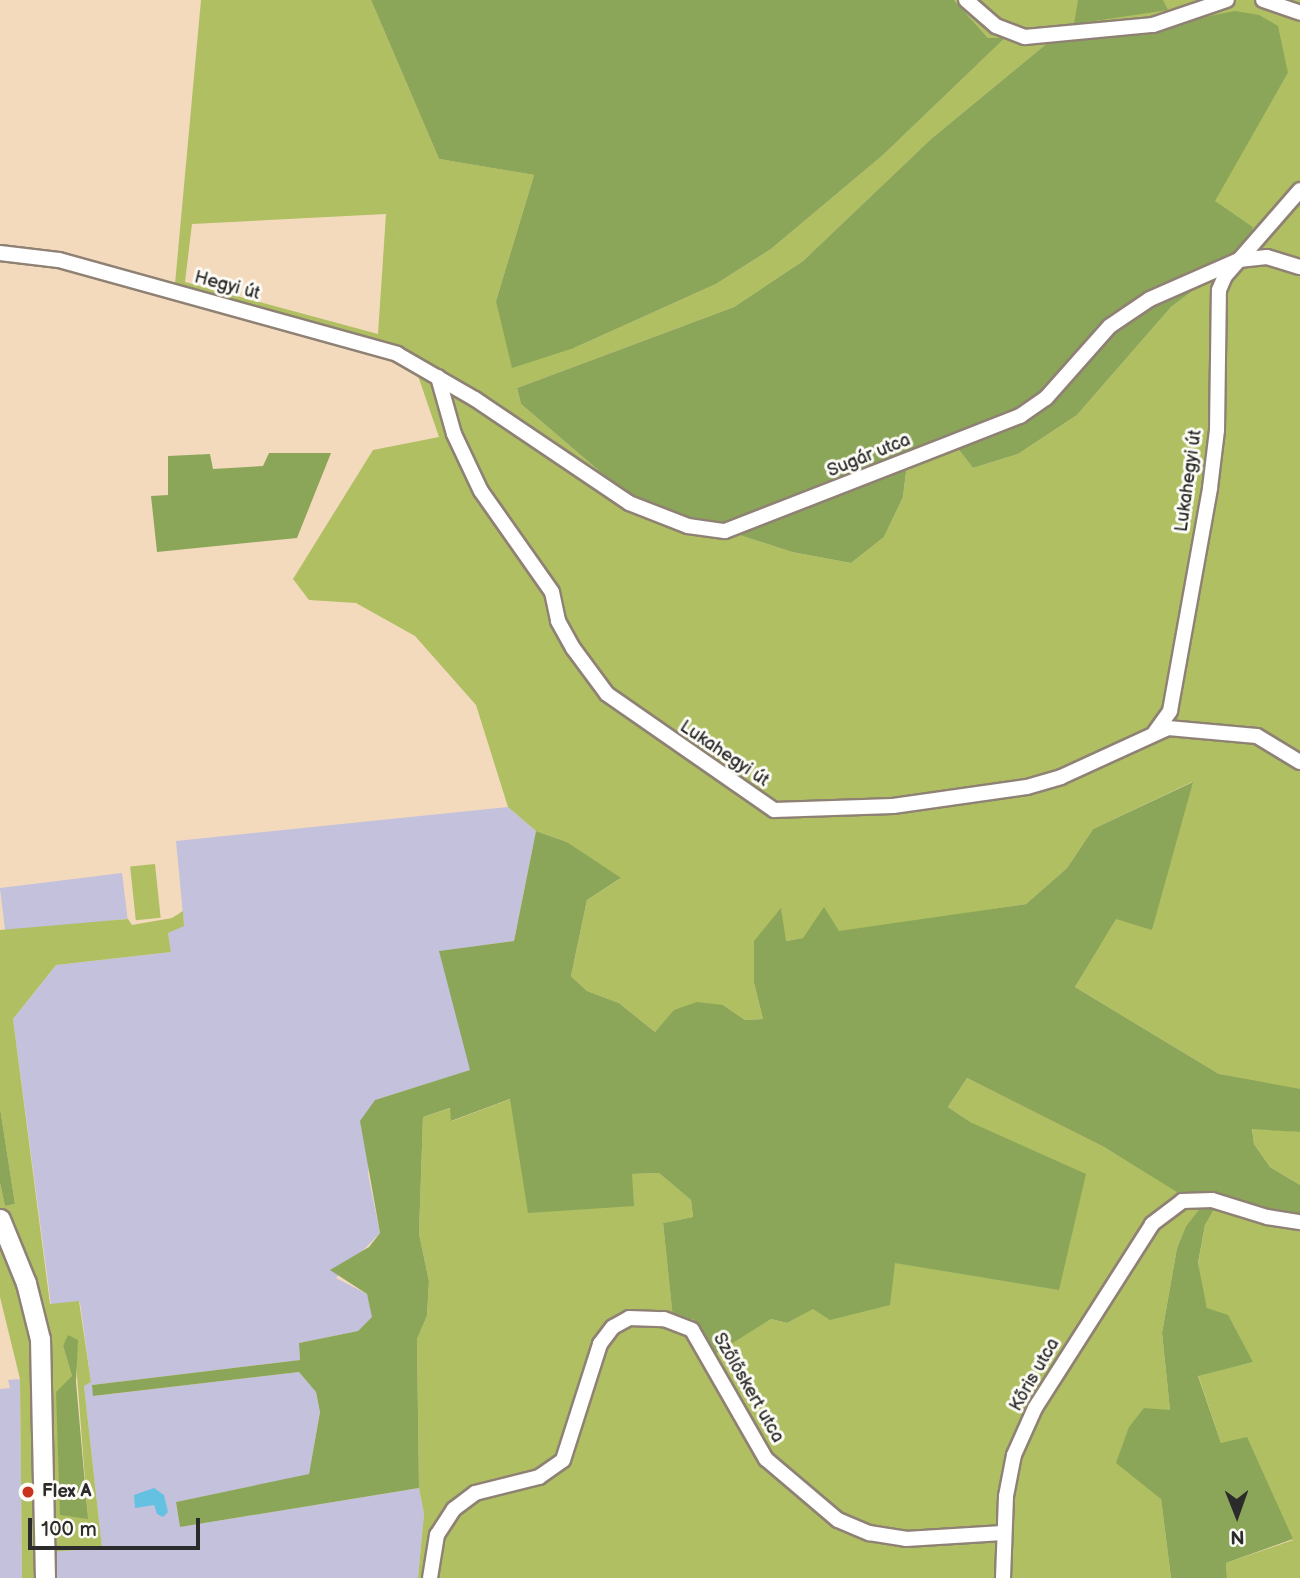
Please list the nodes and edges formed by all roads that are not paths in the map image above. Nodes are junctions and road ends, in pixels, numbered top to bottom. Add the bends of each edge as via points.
1 (966, 0) edge
2 (1227, 0) edge
3 (1263, 0) edge
4 (1300, 13) edge
5 (1300, 190) edge
6 (0, 253) edge
7 (1239, 260) junction
8 (1300, 267) edge
9 (438, 377) junction
10 (1170, 711) junction
11 (1182, 729) junction
12 (1155, 732) junction
13 (1300, 762) edge
14 (0, 1219) edge
15 (1300, 1222) edge
16 (1003, 1533) junction
17 (45, 1578) edge
18 (430, 1578) edge
19 (1003, 1578) edge

1 - 2 street via 996,26 1025,37 1059,37 1153,25
3 - 4 street
5 - 7 street, Lukahegyi út
6 - 9 street, Hegyi út via 59,260 369,344
7 - 8 street, Sugár utca via 1267,257
7 - 9 street, Sugár utca via 1129,310 1046,398 1020,415 738,530 688,526 629,503
7 - 10 street, Lukahegyi út via 1219,290 1217,430
9 - 12 street, Lukahegyi út via 454,434 481,491 552,592 563,630 607,694 774,810 892,806 1027,787 1061,778
10 - 11 street
10 - 12 street
11 - 12 street, Lukahegyi út
11 - 13 street, Lukahegyi út via 1257,736
14 - 17 main road via 26,1283 40,1339
15 - 16 street, Kőris utca via 1212,1200 1182,1202 1162,1213 1133,1251 1035,1408 1014,1455
16 - 18 street, Szőlőskert utca via 906,1539 869,1533 838,1520 766,1459 692,1330 664,1319 629,1318 613,1327 600,1344 563,1460 539,1477 475,1493 454,1509 437,1535
16 - 19 street, Kőris utca

